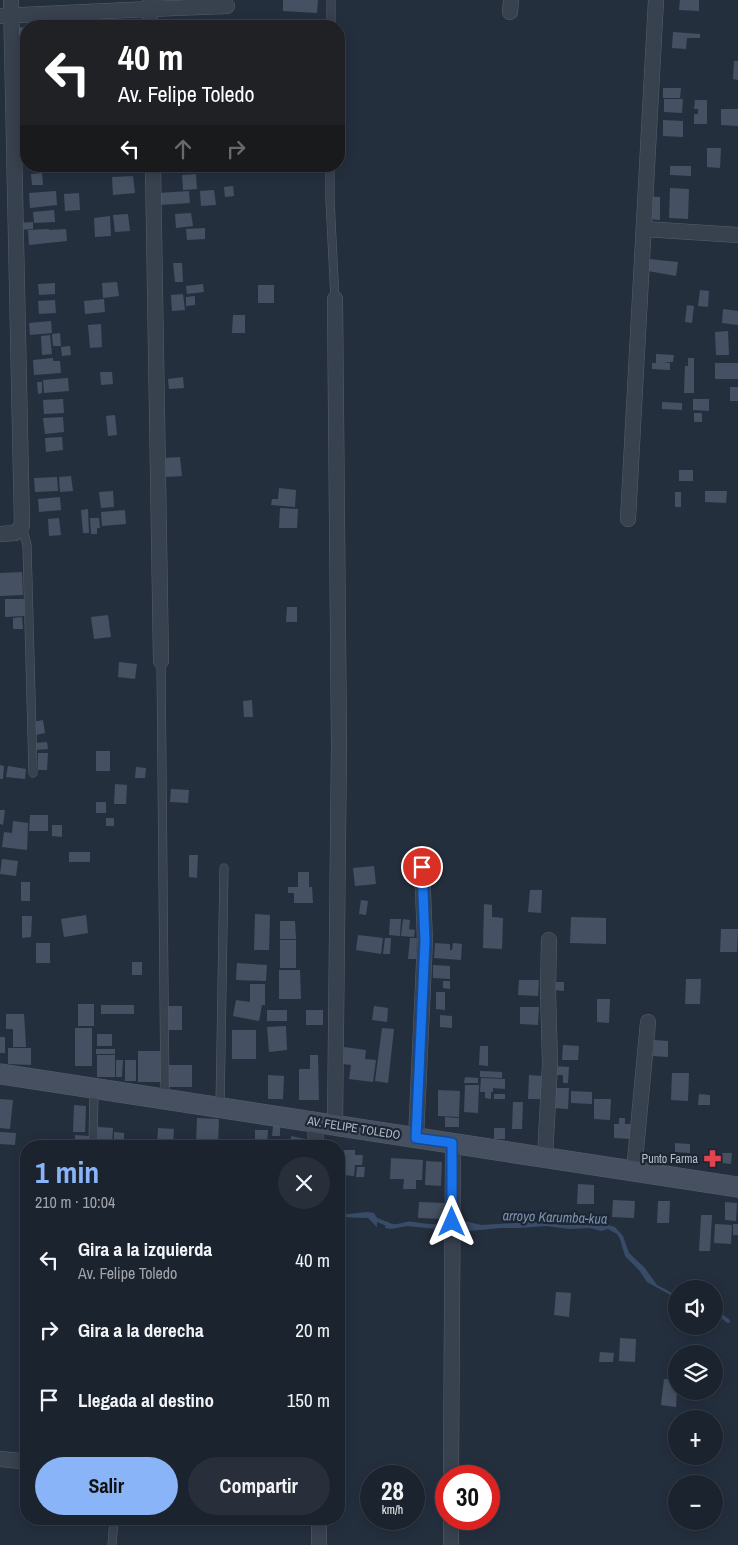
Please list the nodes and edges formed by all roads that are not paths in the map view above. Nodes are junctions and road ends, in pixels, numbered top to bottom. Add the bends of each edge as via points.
1 (11, 0) edge
2 (331, 0) edge
3 (656, 0) edge
4 (150, 5) edge
5 (227, 6) dead end
6 (6, 16) edge
7 (150, 20) edge
8 (331, 20) edge
9 (153, 172) edge
10 (330, 172) edge
11 (644, 229) junction
12 (738, 235) edge
13 (335, 299) joint
14 (628, 519) dead end
15 (22, 526) junction
16 (0, 534) edge
17 (161, 661) joint
18 (33, 773) dead end
19 (422, 867) dead end
20 (224, 868) dead end
21 (549, 940) dead end
22 (648, 1022) dead end
23 (0, 1074) edge
24 (94, 1088) junction
25 (165, 1099) junction
26 (220, 1107) junction
27 (315, 1122) junction
28 (335, 1125) junction
29 (416, 1138) junction
30 (93, 1140) edge
31 (316, 1140) edge
32 (452, 1143) junction
33 (545, 1157) junction
34 (634, 1171) junction
35 (738, 1187) edge
36 (0, 1459) edge
37 (20, 1461) edge
38 (451, 1465) edge
39 (114, 1525) edge
40 (319, 1525) edge
41 (451, 1530) edge
42 (112, 1545) edge
43 (319, 1545) edge
44 (451, 1545) edge

1 - 6 street
2 - 8 lane
3 - 11 street
4 - 5 street
4 - 6 street
4 - 7 street
6 - 15 street
9 - 17 street
10 - 13 lane
11 - 12 street
11 - 14 street
13 - 28 street via 339,755
15 - 16 street via 15,533
15 - 18 lane via 28,545
17 - 25 lane
19 - 29 street via 425,941
20 - 26 lane
21 - 33 street via 550,1064
22 - 34 street
23 - 24 main road, AV. FELIPE TOLEDO
24 - 25 main road, AV. FELIPE TOLEDO
24 - 30 lane
25 - 26 main road, AV. FELIPE TOLEDO
26 - 27 main road, AV. FELIPE TOLEDO
27 - 28 main road, AV. FELIPE TOLEDO
27 - 31 street
28 - 29 main road, AV. FELIPE TOLEDO
29 - 32 main road, AV. FELIPE TOLEDO
32 - 33 main road, AV. FELIPE TOLEDO
32 - 38 street
33 - 34 main road, AV. FELIPE TOLEDO
34 - 35 main road, AV. FELIPE TOLEDO
36 - 37 street
39 - 42 lane
40 - 43 street
41 - 44 street

